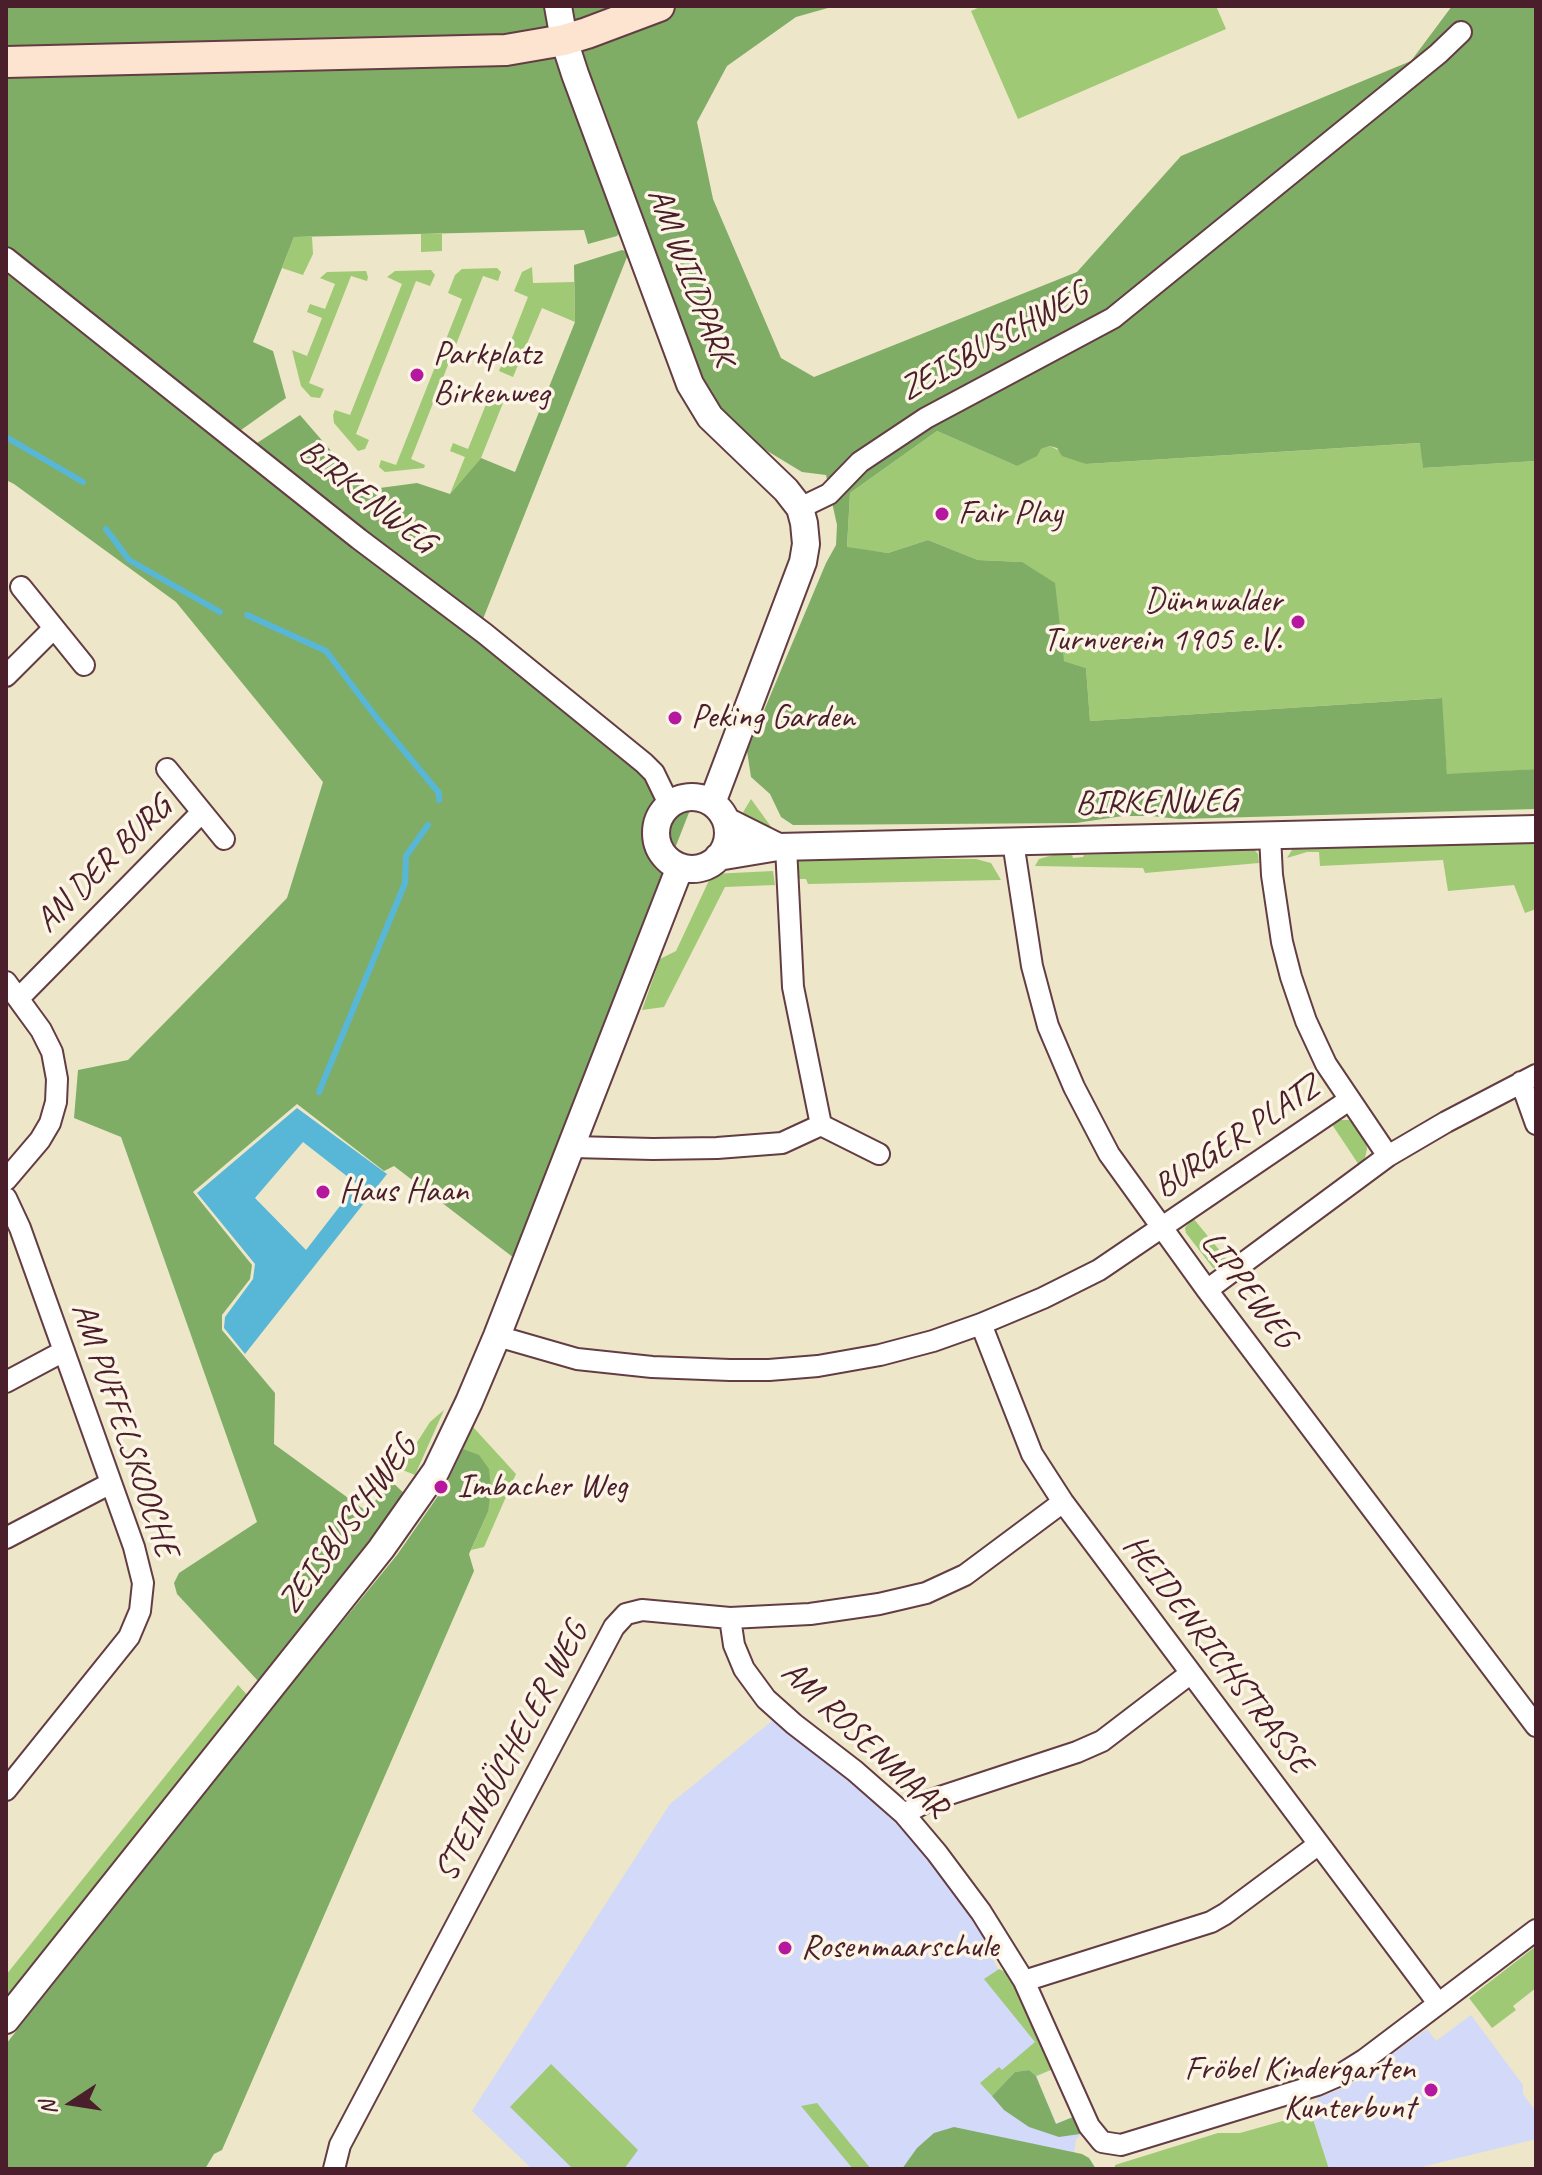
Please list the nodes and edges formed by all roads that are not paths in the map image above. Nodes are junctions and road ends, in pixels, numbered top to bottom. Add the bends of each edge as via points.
1 (558, 6) edge
2 (659, 6) edge
3 (1461, 32) dead end
4 (564, 40) junction
5 (6, 62) edge
6 (6, 258) edge
7 (800, 508) junction
8 (21, 587) dead end
9 (54, 628) junction
10 (84, 665) dead end
11 (6, 676) edge
12 (167, 769) dead end
13 (669, 804) junction
14 (202, 812) junction
15 (719, 812) junction
16 (1536, 829) edge
17 (1270, 836) junction
18 (224, 839) dead end
19 (1013, 842) junction
20 (782, 847) junction
21 (718, 857) junction
22 (680, 867) junction
23 (12, 990) edge
24 (1528, 1078) edge
25 (1349, 1100) junction
26 (1536, 1124) edge
27 (821, 1125) junction
28 (572, 1147) junction
29 (879, 1154) dead end
30 (1388, 1156) junction
31 (6, 1180) edge
32 (6, 1198) edge
33 (1162, 1228) junction
34 (1207, 1290) junction
35 (981, 1324) junction
36 (497, 1336) junction
37 (64, 1351) junction
38 (6, 1382) edge
39 (111, 1483) junction
40 (1063, 1502) junction
41 (6, 1538) edge
42 (730, 1618) junction
43 (1191, 1673) junction
44 (1536, 1726) edge
45 (6, 1790) edge
46 (904, 1814) junction
47 (1319, 1844) junction
48 (1536, 1930) edge
49 (1024, 1981) junction
50 (1438, 2003) junction
51 (6, 2020) edge
52 (334, 2168) edge

1 - 4 street, AM WILDPARK
2 - 4 main road
3 - 7 street, ZEISBUSCHWEG via 1113,318 926,418 860,462 829,494
4 - 5 main road via 491,51
4 - 7 street, AM WILDPARK via 690,384 710,417
6 - 13 street, BIRKENWEG via 644,763
7 - 15 street via 803,562
8 - 9 street
9 - 10 street
9 - 11 street
12 - 14 street, AN DER BURG
13 - 15 street via 691,796
13 - 22 street via 658,820 656,839 664,856
14 - 18 street, AN DER BURG
14 - 23 street, AN DER BURG
15 - 20 street, BIRKENWEG
15 - 21 street via 727,840
16 - 17 street, BIRKENWEG
17 - 19 street, BIRKENWEG
17 - 25 street via 1275,901 1291,977 1326,1064
19 - 20 street, BIRKENWEG
19 - 33 street, LIPPEWEG via 1032,966 1048,1026 1109,1154
20 - 21 street, BIRKENWEG
20 - 27 street via 793,987
21 - 22 street via 701,868
22 - 28 street, ZEISBUSCHWEG
23 - 31 street via 41,1030 57,1079 50,1123
24 - 26 street
24 - 30 street
25 - 30 street
25 - 33 street, BURGER PLATZ
27 - 28 street via 782,1143
27 - 29 street
28 - 36 street, ZEISBUSCHWEG
30 - 34 street
32 - 37 street, AM PUFFELSKOOCHE
33 - 34 street, LIPPEWEG
33 - 35 street via 1099,1270
34 - 44 street, LIPPEWEG
35 - 36 street via 880,1355 769,1370 577,1359
35 - 40 street, HEIDENRICHSTRASSE via 1032,1454
36 - 51 street, ZEISBUSCHWEG via 453,1437 416,1502
37 - 38 street
37 - 39 street, AM PUFFELSKOOCHE
39 - 41 street
39 - 45 street, AM PUFFELSKOOCHE via 143,1583 140,1611 129,1637
40 - 42 street, STEINBÜCHELER WEG via 965,1575 926,1593 810,1614
40 - 43 street, HEIDENRICHSTRASSE
42 - 46 street, AM ROSENMAAR via 744,1669 766,1699
42 - 52 street, STEINBÜCHELER WEG via 642,1610 626,1614 614,1627 340,2145
43 - 46 street via 1102,1741
43 - 47 street, HEIDENRICHSTRASSE
46 - 49 street, AM ROSENMAAR via 981,1912
47 - 49 street via 1211,1922
47 - 50 street, HEIDENRICHSTRASSE
48 - 50 street, AM ROSENMAAR
49 - 50 street, AM ROSENMAAR via 1089,2126 1102,2142 1121,2145 1340,2075

